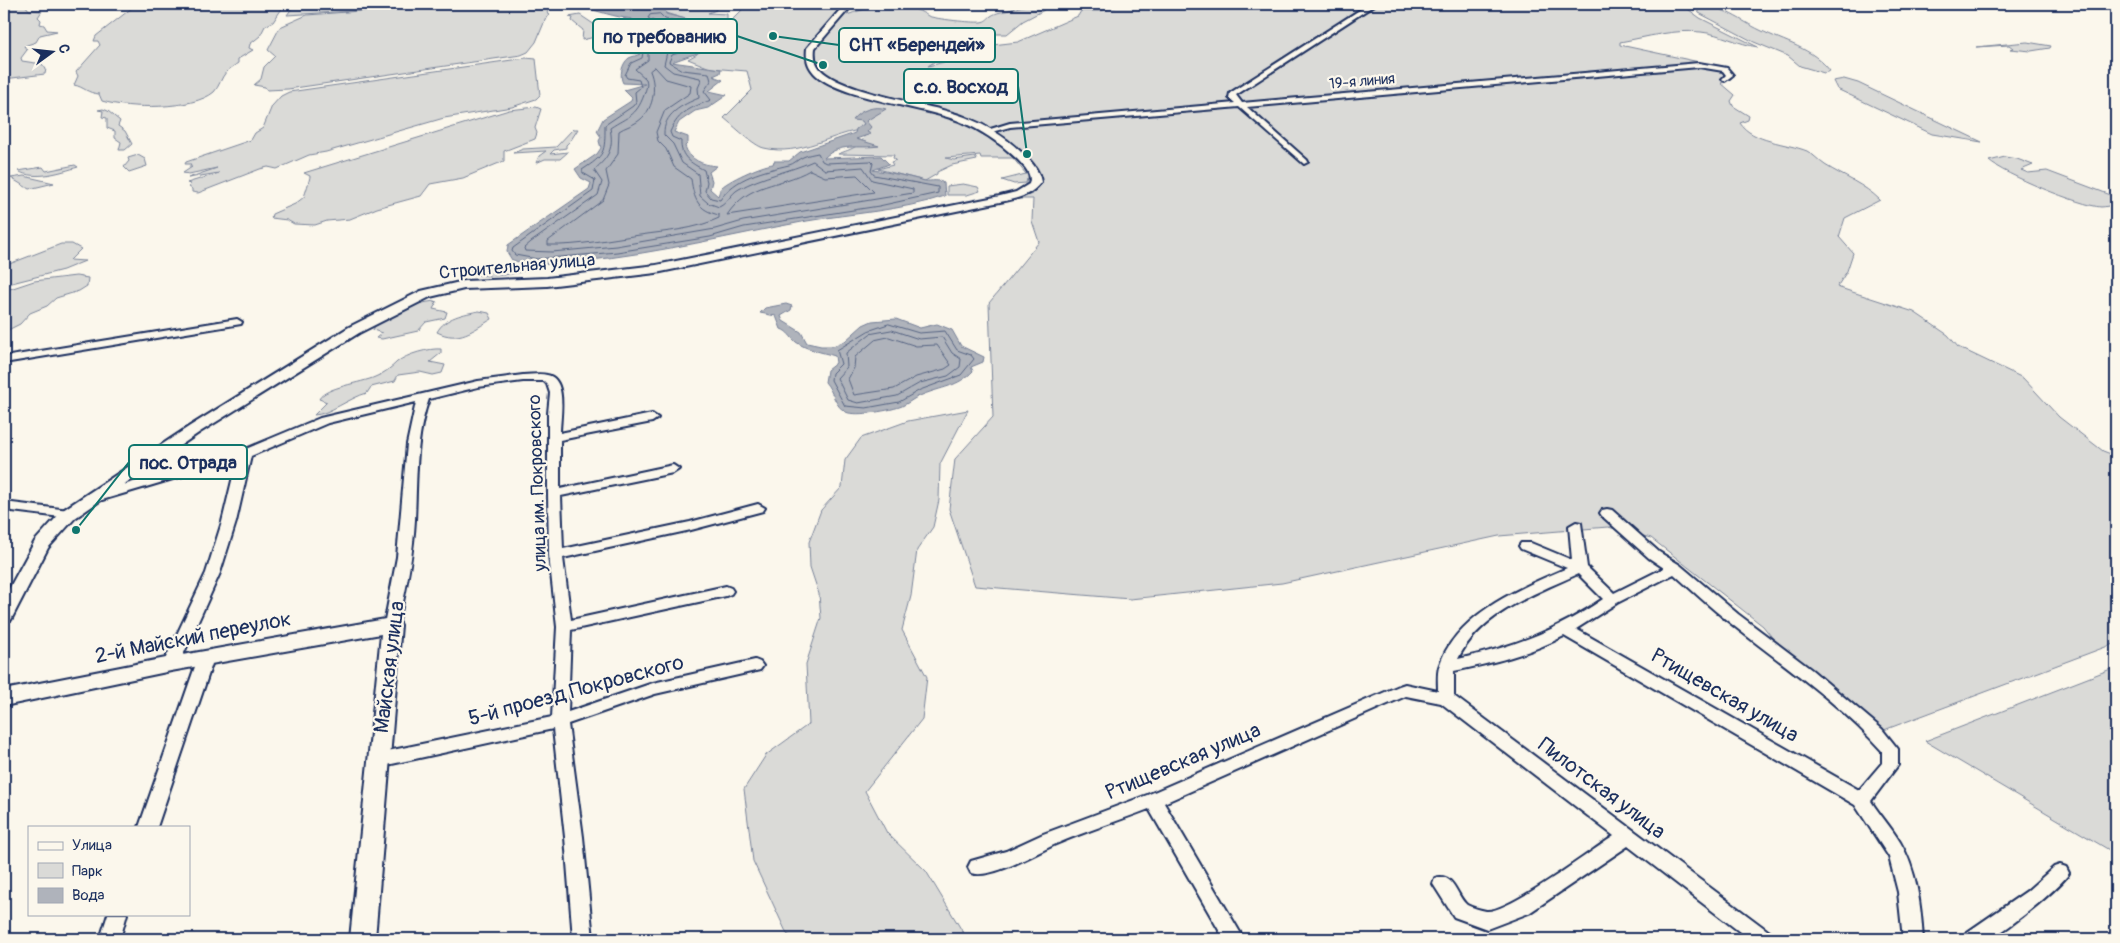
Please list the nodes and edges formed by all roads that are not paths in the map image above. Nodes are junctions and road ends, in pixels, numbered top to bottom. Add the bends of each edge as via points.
1 (849, 4) edge
2 (1373, 4) edge
3 (1725, 79) dead end
4 (1242, 105) junction
5 (988, 130) junction
6 (1304, 162) dead end
7 (237, 322) dead end
8 (4, 360) edge
9 (424, 396) junction
10 (652, 418) dead end
11 (554, 438) junction
12 (245, 454) junction
13 (674, 469) dead end
14 (554, 494) junction
15 (92, 498) junction
16 (4, 506) edge
17 (758, 508) dead end
18 (1606, 513) dead end
19 (69, 514) junction
20 (1576, 526) dead end
21 (1526, 546) dead end
22 (556, 555) junction
23 (1580, 568) junction
24 (1675, 568) junction
25 (726, 591) dead end
26 (1612, 600) junction
27 (4, 615) edge
28 (391, 625) junction
29 (564, 628) junction
30 (1566, 630) junction
31 (206, 658) junction
32 (171, 664) junction
33 (755, 666) dead end
34 (1447, 668) junction
35 (1405, 690) joint
36 (4, 698) edge
37 (1446, 698) junction
38 (560, 721) junction
39 (378, 760) junction
40 (1153, 800) junction
41 (1861, 800) junction
42 (148, 826) edge
43 (1628, 836) junction
44 (976, 867) dead end
45 (2060, 873) dead end
46 (1442, 884) dead end
47 (117, 916) edge
48 (110, 939) edge
49 (363, 939) edge
50 (583, 939) edge
51 (1234, 939) edge
52 (1764, 939) edge
53 (1913, 939) edge
54 (1973, 939) edge

1 - 5 street via 811,48 811,63 822,75 853,89 949,115
2 - 4 street via 1232,94
3 - 4 street, 19-я линия via 1730,75 1725,69 1699,66
4 - 5 street, 19-я линия via 1010,125
4 - 6 street
5 - 15 street, Строительная улица via 1011,145 1031,168 1036,182 1033,187 1000,199 690,263 628,273 547,282 464,286 432,292 354,330
7 - 8 street
9 - 11 street, улица им. Покровского via 478,384 546,378 552,382 556,393
9 - 12 street, улица им. Покровского via 324,420
9 - 28 street, Майская улица via 416,415 407,535
10 - 11 street
11 - 14 street, улица им. Покровского
12 - 15 street, улица им. Покровского
12 - 32 street via 213,573
13 - 14 street
14 - 22 street, улица им. Покровского
15 - 19 street, Строительная улица
16 - 19 street
17 - 22 street
18 - 24 street via 1654,556
19 - 27 street, Строительная улица via 42,545
20 - 23 street
21 - 23 street
22 - 29 street, улица им. Покровского
23 - 26 street
23 - 34 street via 1504,604 1467,633
24 - 26 street
24 - 41 street via 1732,618 1807,674 1890,750 1890,766
25 - 29 street
26 - 30 street
28 - 31 street, 2-й Майский переулок
28 - 39 street, Майская улица
29 - 38 street, улица им. Покровского
30 - 34 street via 1493,657
30 - 41 street, Ртищевская улица
31 - 32 street, 2-й Майский переулок
31 - 42 street
32 - 36 street, 2-й Майский переулок
33 - 38 street, 5-й проезд Покровского via 653,689
34 - 37 street
35 - 37 street, Пилотская улица
35 - 40 street, Ртищевская улица
37 - 43 street, Пилотская улица
38 - 39 street, 5-й проезд Покровского
38 - 50 street, улица им. Покровского
39 - 49 street, Майская улица
40 - 44 street, Ртищевская улица via 1050,839 1010,858
40 - 51 street
41 - 53 street via 1895,850 1905,884
43 - 46 street via 1522,907 1487,920 1461,911
43 - 52 street, Пилотская улица
45 - 54 street via 2034,897
47 - 48 street

